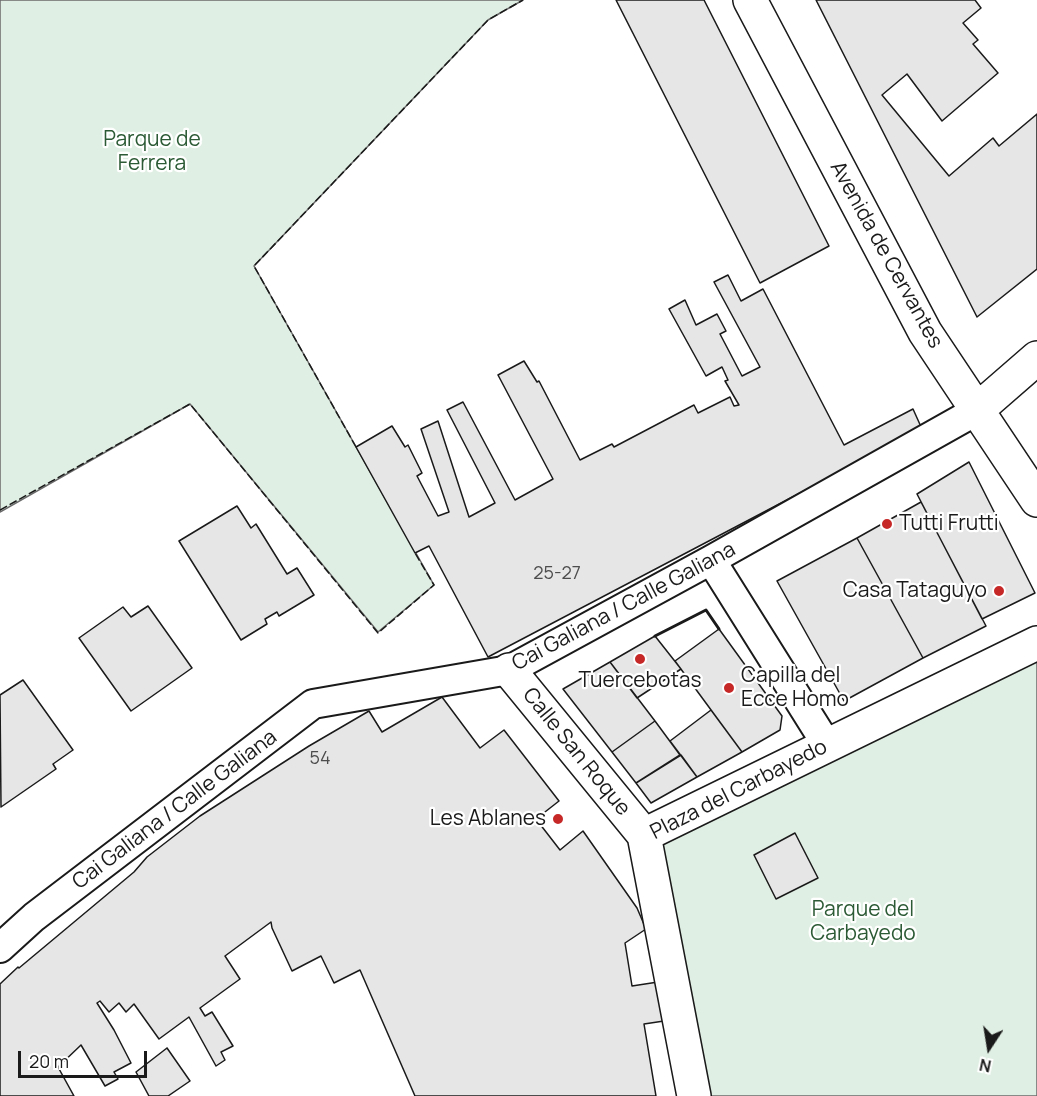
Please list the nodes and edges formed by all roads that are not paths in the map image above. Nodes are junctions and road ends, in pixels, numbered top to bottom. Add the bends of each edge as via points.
1 (750, 0) edge
2 (1037, 358) edge
3 (976, 411) junction
4 (1037, 500) edge
5 (711, 560) junction
6 (1037, 644) edge
7 (509, 670) junction
8 (827, 745) junction
9 (644, 835) junction
10 (0, 948) edge
11 (694, 1096) edge

1 - 3 street, Avenida de Cervantes via 925,332
2 - 3 street
3 - 4 street, Avenida de Cervantes
3 - 5 street, Cai Galiana / Calle Galiana
5 - 7 street, Cai Galiana / Calle Galiana
5 - 8 street
6 - 8 street, Plaza del Carbayedo
7 - 9 street, Calle San Roque
7 - 10 street, Cai Galiana / Calle Galiana via 313,704 34,917
8 - 9 street, Plaza del Carbayedo
9 - 11 street, Plaza del Carbayedo

